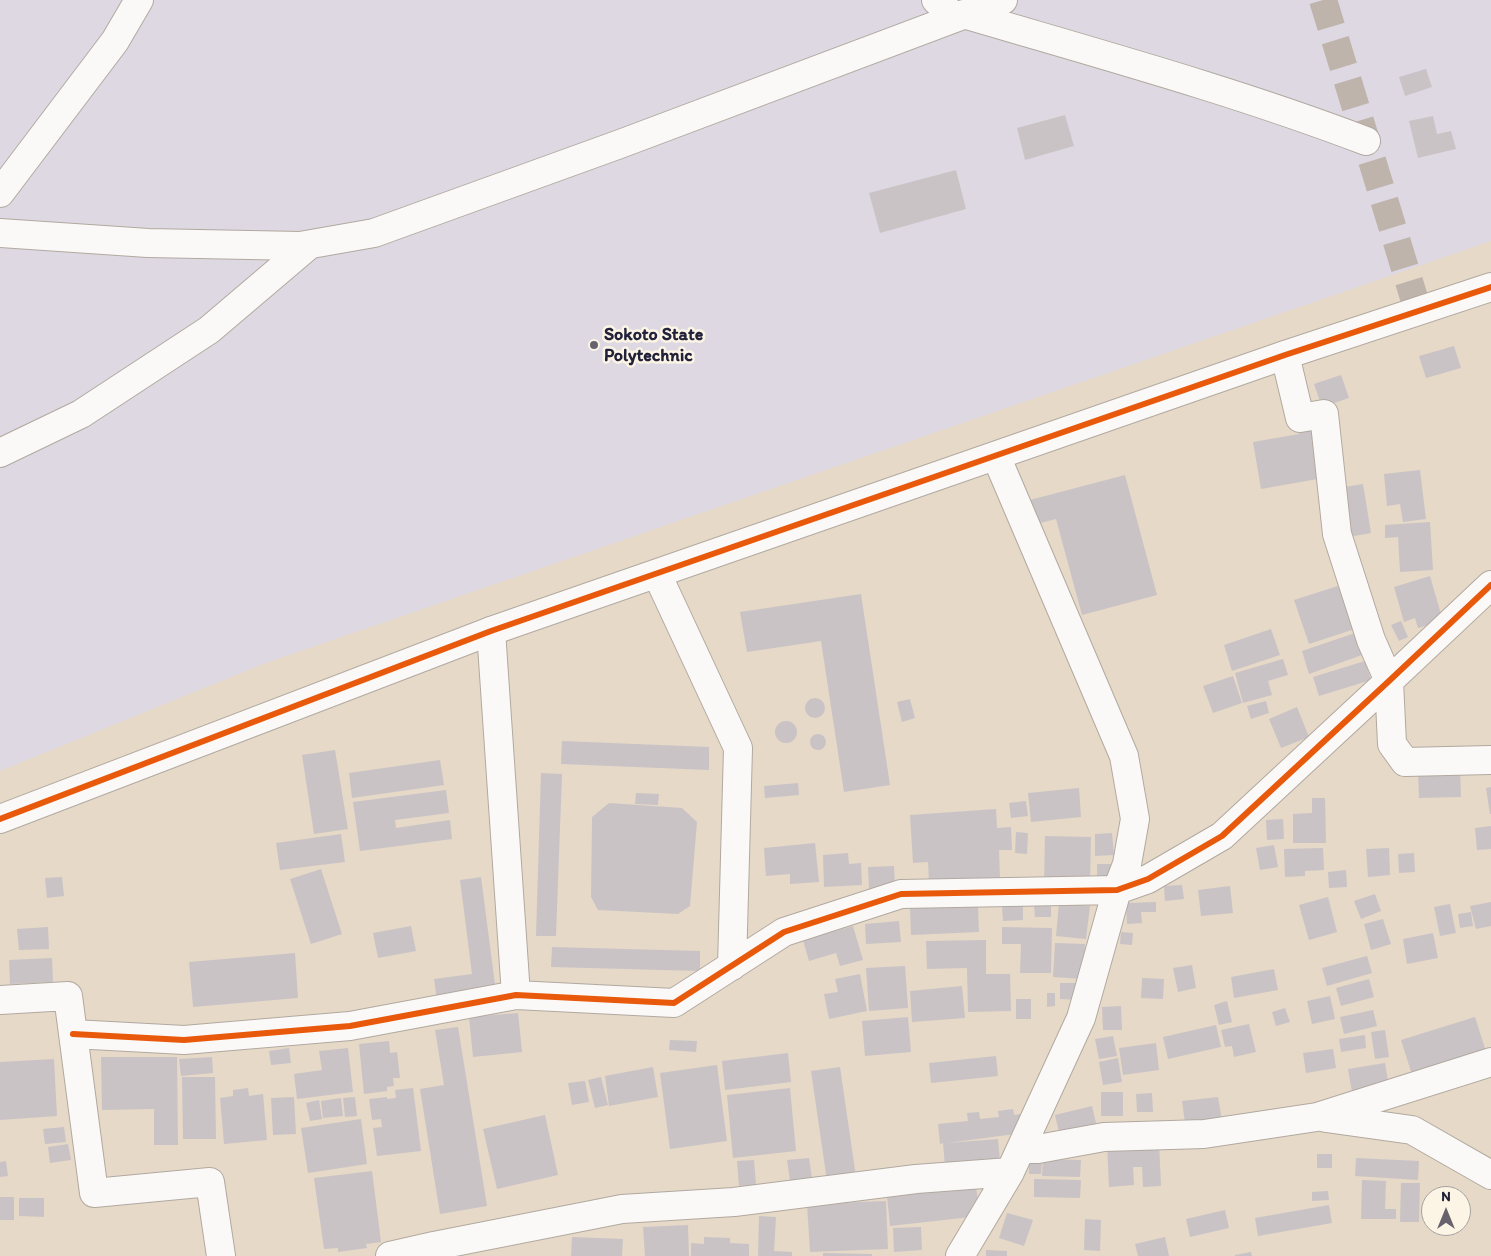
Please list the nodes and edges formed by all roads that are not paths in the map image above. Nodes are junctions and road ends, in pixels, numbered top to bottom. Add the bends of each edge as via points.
1 (139, 0) edge
2 (1003, 0) edge
3 (952, 10) edge
4 (1366, 141) dead end
5 (0, 193) edge
6 (0, 234) edge
7 (309, 244) junction
8 (1491, 287) edge
9 (1284, 355) junction
10 (0, 453) edge
11 (996, 456) junction
12 (656, 574) junction
13 (1491, 584) edge
14 (491, 631) junction
15 (1389, 681) junction
16 (1491, 760) edge
17 (0, 819) edge
18 (1117, 890) junction
19 (732, 966) junction
20 (516, 995) junction
21 (0, 1000) edge
22 (73, 1034) junction
23 (1491, 1062) edge
24 (1317, 1117) junction
25 (1016, 1160) junction
26 (1491, 1175) edge
27 (222, 1256) edge
28 (390, 1256) edge
29 (960, 1256) edge

1 - 5 street via 115,41
2 - 3 street
3 - 4 street via 1308,119
3 - 7 street via 620,144 374,232
6 - 7 street via 148,243
7 - 10 street via 209,330 81,414
8 - 9 street
9 - 11 street
9 - 15 street via 1300,418 1324,414 1337,534 1371,640
11 - 12 street
11 - 18 street via 1124,756 1135,818 1127,864
12 - 14 street
12 - 19 street via 738,748
13 - 15 street
14 - 17 street
14 - 20 street
15 - 16 street via 1392,744 1405,762
15 - 18 street via 1222,836 1148,879
18 - 19 street via 901,894 784,932
18 - 25 street via 1081,1018
19 - 20 street via 674,1003
20 - 22 street via 350,1026 184,1040
21 - 22 street via 68,996
22 - 27 street via 94,1193 210,1182
23 - 24 street
24 - 25 street via 1204,1134 1104,1137 1038,1149
24 - 26 street via 1412,1130
25 - 28 street via 916,1179 734,1202 622,1209
25 - 29 street

